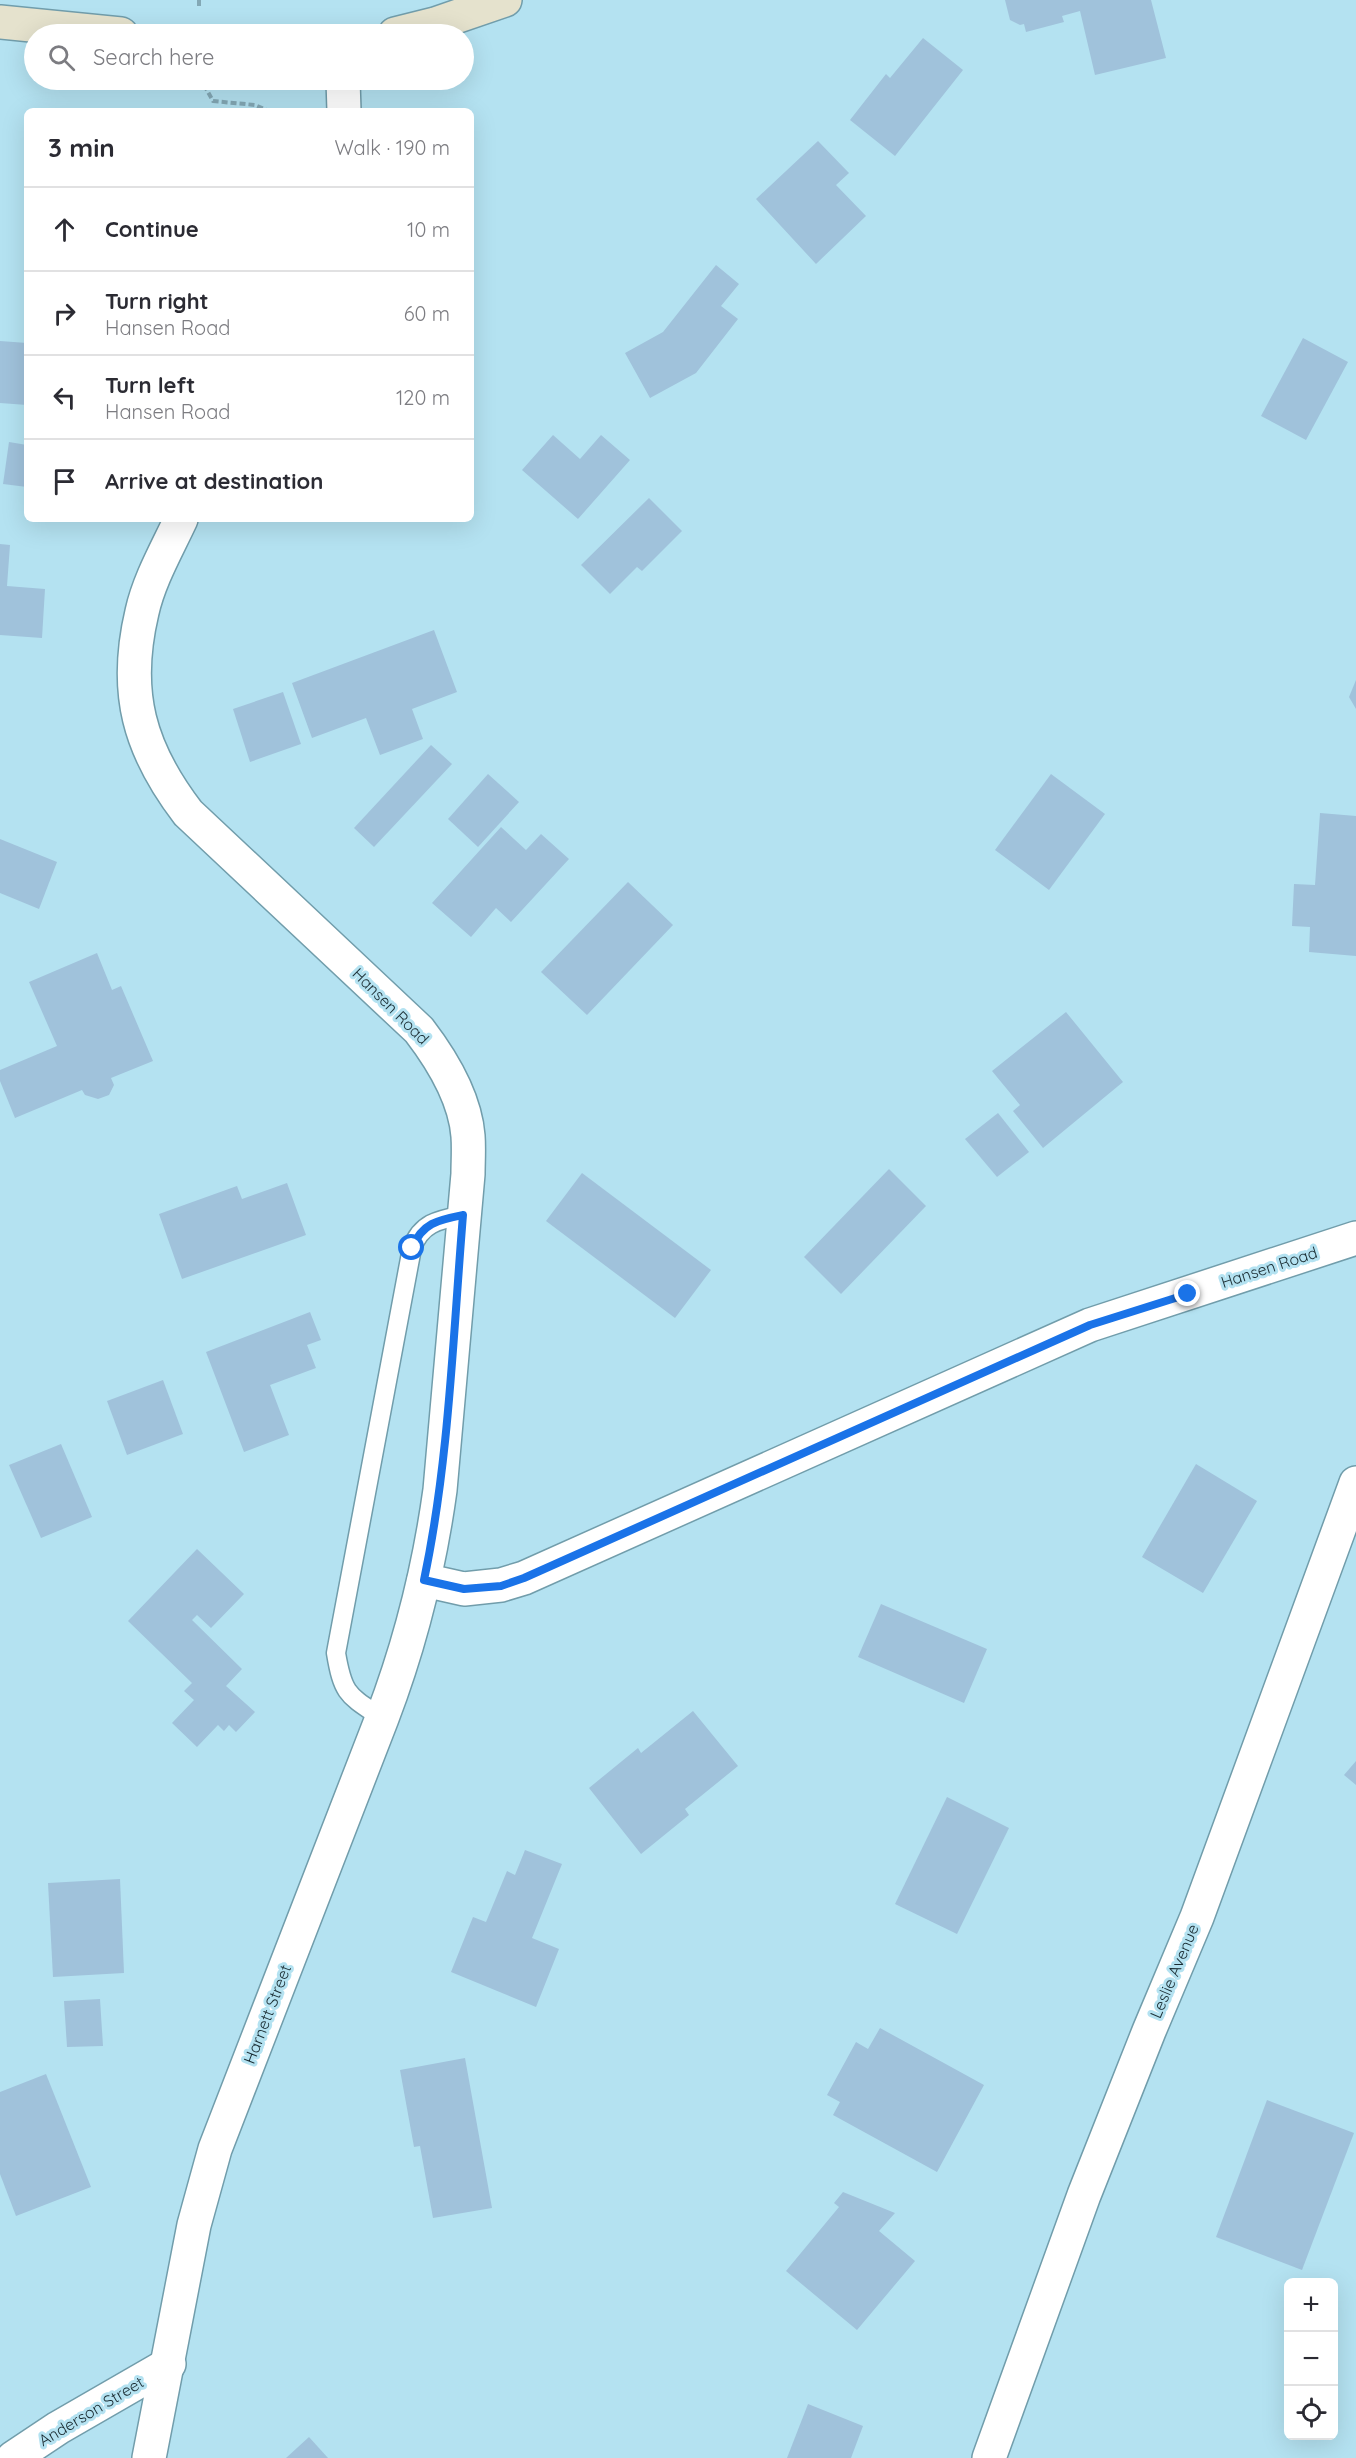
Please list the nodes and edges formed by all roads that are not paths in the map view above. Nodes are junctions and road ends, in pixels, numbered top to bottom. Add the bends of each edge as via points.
1 (505, 0) edge
2 (0, 22) edge
3 (24, 24) edge
4 (435, 24) edge
5 (343, 90) edge
6 (344, 108) edge
7 (180, 522) edge
8 (463, 1215) junction
9 (1356, 1238) edge
10 (1356, 1483) edge
11 (424, 1580) junction
12 (382, 1718) junction
13 (169, 2364) junction
14 (14, 2458) edge
15 (149, 2458) edge
16 (989, 2458) edge

1 - 4 main road
2 - 3 main road
5 - 6 street
7 - 8 street, Hansen Road via 142,610 136,645 134,684 150,754 165,783 188,813 419,1030 438,1054 458,1098 468,1135
8 - 11 street, Hansen Road via 440,1490
8 - 12 lane via 426,1227 417,1235 412,1248 336,1653 344,1687
9 - 11 street, Hansen Road via 1090,1325 524,1578 501,1586 464,1589
10 - 16 street, Leslie Avenue via 1197,1917 1084,2195
11 - 12 street, Harnett Street via 404,1660
12 - 13 street, Harnett Street via 215,2149 194,2225
13 - 14 street, Anderson Street
13 - 15 street, Harnett Street

